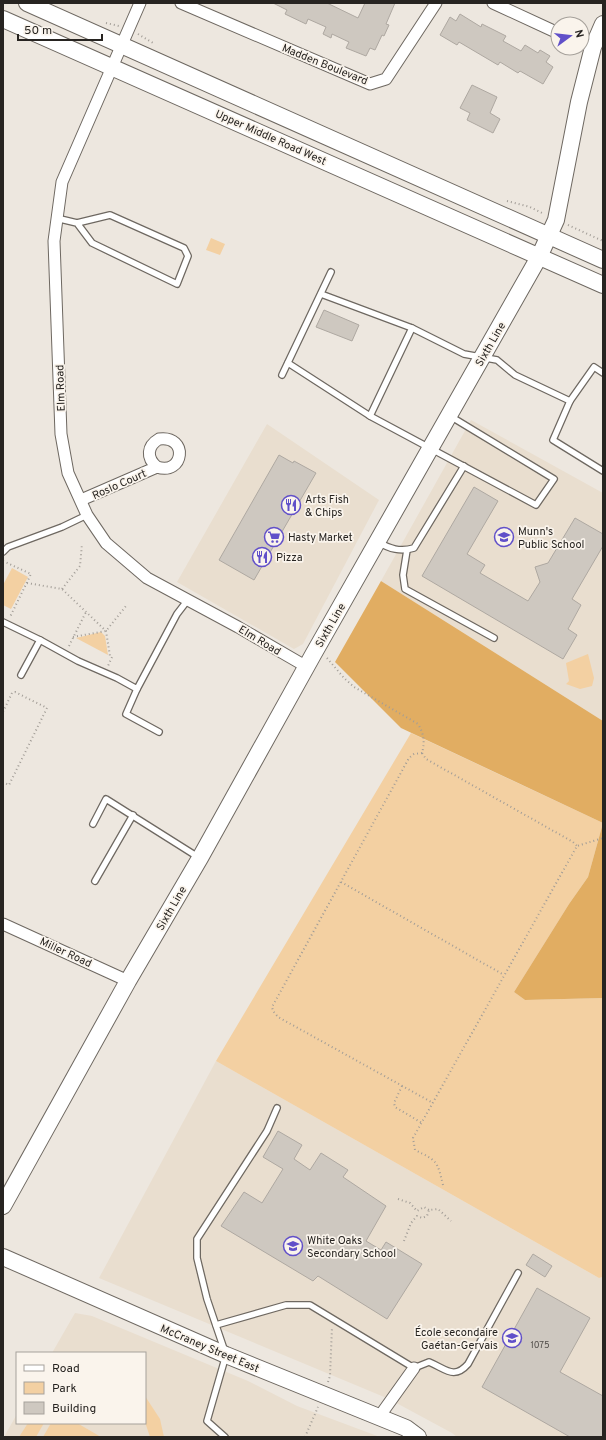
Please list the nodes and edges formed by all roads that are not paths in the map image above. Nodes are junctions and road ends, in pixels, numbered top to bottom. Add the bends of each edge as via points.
1 (27, 3) edge
2 (140, 3) edge
3 (181, 3) edge
4 (436, 3) edge
5 (493, 3) edge
6 (3, 19) edge
7 (603, 24) edge
8 (550, 29) edge
9 (121, 43) junction
10 (591, 46) edge
11 (111, 66) junction
12 (56, 218) junction
13 (77, 223) junction
14 (549, 237) junction
15 (539, 257) junction
16 (603, 260) edge
17 (331, 272) dead end
18 (603, 285) edge
19 (320, 294) junction
20 (412, 328) junction
21 (483, 357) junction
22 (288, 363) junction
23 (603, 373) edge
24 (282, 375) dead end
25 (570, 401) junction
26 (370, 416) junction
27 (449, 416) junction
28 (431, 448) junction
29 (464, 466) junction
30 (157, 467) dead end
31 (603, 471) edge
32 (80, 500) junction
33 (87, 514) junction
34 (378, 542) junction
35 (407, 550) junction
36 (3, 552) edge
37 (187, 601) junction
38 (5, 623) edge
39 (494, 638) dead end
40 (40, 640) junction
41 (307, 667) junction
42 (21, 675) dead end
43 (138, 689) junction
44 (159, 732) dead end
45 (133, 816) junction
46 (93, 824) dead end
47 (200, 858) junction
48 (95, 881) dead end
49 (3, 924) edge
50 (128, 981) junction
51 (277, 1108) dead end
52 (3, 1206) edge
53 (3, 1257) edge
54 (518, 1273) dead end
55 (216, 1325) junction
56 (226, 1355) junction
57 (414, 1368) junction
58 (379, 1417) junction
59 (225, 1437) edge
60 (418, 1437) edge

1 - 9 street, Upper Middle Road West
2 - 9 street, Elm Road
3 - 4 street, Madden Boulevard via 370,84 386,79
5 - 8 street
6 - 11 street, Upper Middle Road West
7 - 10 street, Sixth Line
9 - 11 street, Elm Road
9 - 14 street, Upper Middle Road West
10 - 14 street, Sixth Line via 556,220
11 - 12 street, Elm Road via 62,182
11 - 15 street, Upper Middle Road West
12 - 13 lane
12 - 32 street, Elm Road via 54,241 62,434 68,473
13 - 13 lane via 92,243 177,284 188,256 184,248 110,215
14 - 15 street, Sixth Line
14 - 16 street, Upper Middle Road West
15 - 18 street, Upper Middle Road West
15 - 21 street, Sixth Line
17 - 19 lane
19 - 20 lane
19 - 22 lane
20 - 21 lane via 464,354
20 - 26 lane
21 - 25 lane via 498,360 515,375
21 - 27 street, Sixth Line
22 - 24 lane
22 - 26 lane
23 - 25 lane via 594,367
25 - 31 lane via 553,440
26 - 28 lane
27 - 28 street, Sixth Line
27 - 29 lane via 554,478 536,505
28 - 29 lane
28 - 34 street, Sixth Line
29 - 35 lane via 414,548
30 - 32 street, Roslo Court
32 - 33 street, Elm Road
33 - 36 lane via 62,527 8,547
33 - 37 street, Elm Road via 106,544 147,578
34 - 35 lane via 390,549
34 - 41 street, Sixth Line
35 - 39 lane via 403,575 405,588
37 - 41 street, Elm Road
37 - 43 lane via 177,614
38 - 40 lane
40 - 42 lane
40 - 43 lane
41 - 47 street, Sixth Line
43 - 44 lane via 126,714
45 - 46 lane via 106,799
45 - 47 lane
45 - 48 lane
47 - 50 street, Sixth Line
49 - 50 street, Miller Road
50 - 52 street, Sixth Line
51 - 55 lane via 267,1131 197,1239 196,1258
53 - 56 street, McCraney Street East
54 - 57 lane via 468,1364 461,1372 455,1373 429,1362
55 - 56 lane
55 - 57 lane via 286,1305 310,1305
56 - 58 street, McCraney Street East
56 - 59 lane via 208,1421
57 - 58 street
58 - 60 street, McCraney Street East via 406,1428

